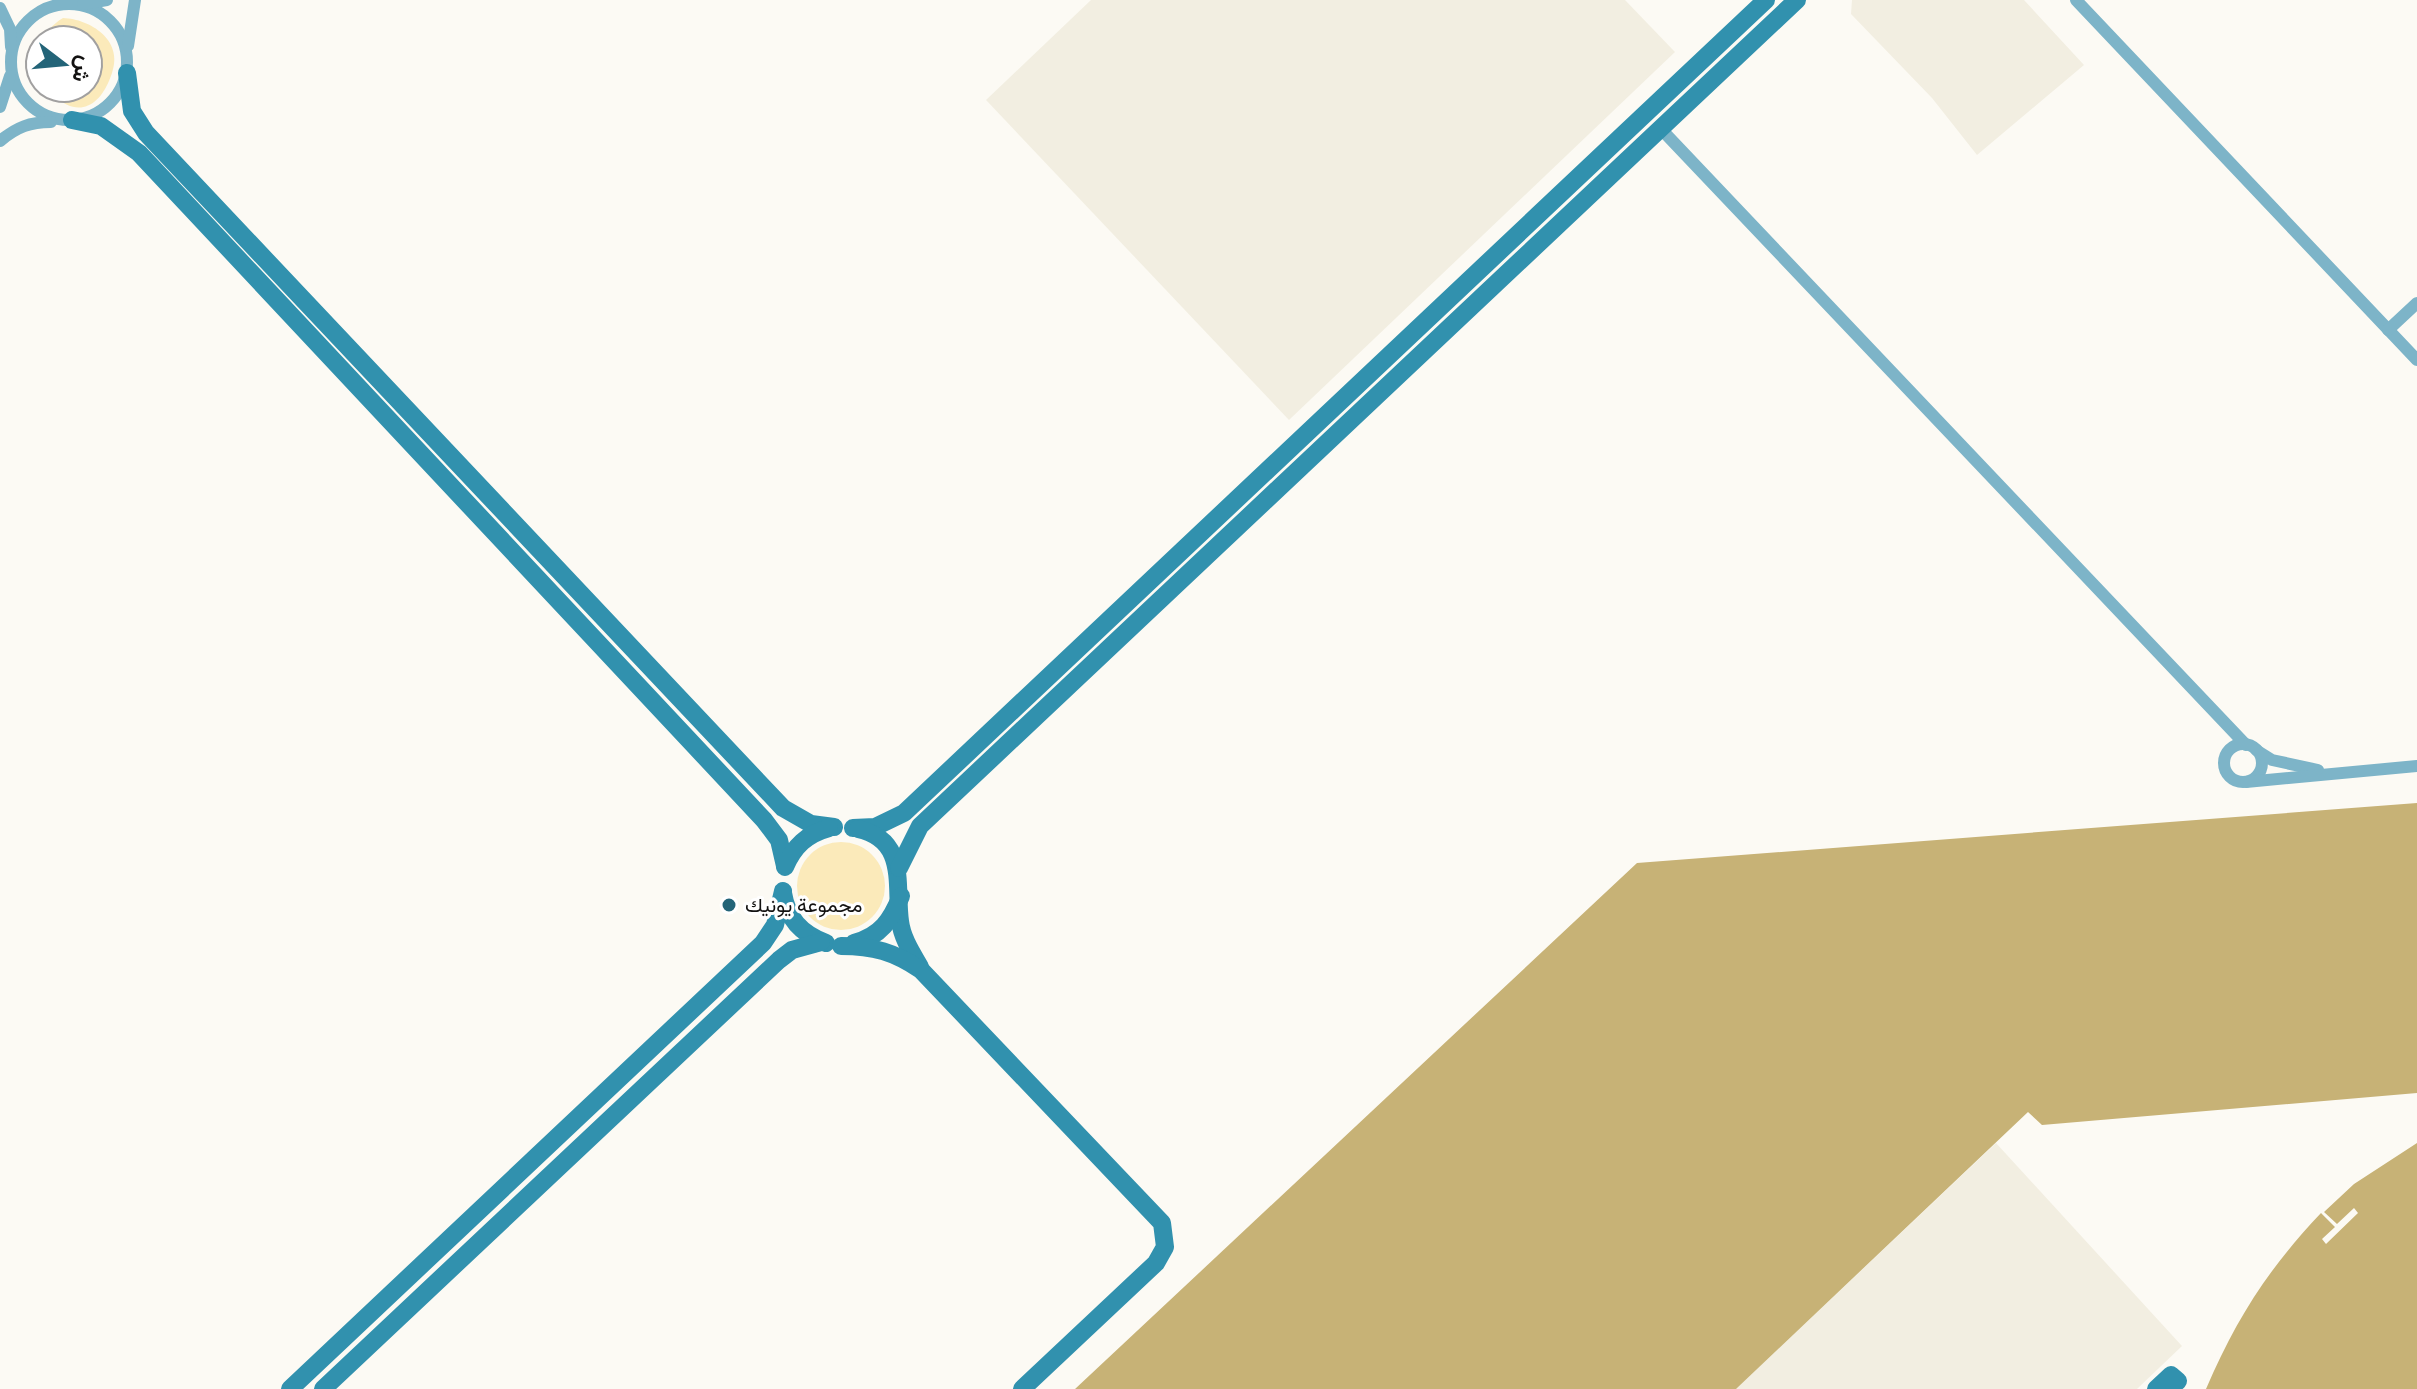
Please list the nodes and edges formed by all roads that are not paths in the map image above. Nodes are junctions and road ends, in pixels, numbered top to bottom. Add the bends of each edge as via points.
1 (39, 0) edge
2 (107, 0) edge
3 (135, 0) edge
4 (1766, 0) edge
5 (1797, 0) edge
6 (2076, 0) edge
7 (61, 4) junction
8 (74, 4) junction
9 (0, 8) edge
10 (12, 49) junction
11 (128, 68) junction
12 (11, 69) junction
13 (0, 107) edge
14 (66, 121) junction
15 (1661, 129) junction
16 (0, 141) edge
17 (2417, 303) edge
18 (2388, 330) junction
19 (2417, 360) edge
20 (2218, 719) junction
21 (2250, 747) junction
22 (2225, 756) junction
23 (2417, 766) edge
24 (2333, 772) junction
25 (2246, 782) junction
26 (844, 827) junction
27 (785, 866) junction
28 (899, 868) junction
29 (783, 891) junction
30 (901, 896) junction
31 (821, 942) junction
32 (841, 946) junction
33 (921, 970) junction
34 (2173, 1381) edge
35 (290, 1389) edge
36 (323, 1389) edge
37 (1022, 1389) edge
38 (2156, 1389) edge

1 - 7 street
2 - 8 street
3 - 11 street via 127,34
4 - 26 street via 904,813 875,827
5 - 15 street
6 - 18 street
7 - 8 street
7 - 10 street via 38,12 22,27
8 - 11 street via 109,18 125,42
9 - 10 street
10 - 12 street
11 - 14 street via 116,99 99,113
11 - 26 street via 132,111 146,133 783,808 811,824
12 - 13 street
12 - 14 street via 18,92 34,111
14 - 16 street via 33,122
14 - 27 street via 101,126 139,153 764,820 779,840
15 - 20 street
15 - 28 street via 920,826
17 - 18 street
18 - 19 street
20 - 21 street
20 - 22 street via 2226,737
21 - 22 street via 2233,747
21 - 24 street via 2272,760
21 - 25 street via 2261,759 2260,771
22 - 25 street via 2228,776
23 - 24 street
24 - 25 street
26 - 27 street via 814,832
26 - 28 street via 867,831 887,846
27 - 29 street
28 - 30 street
29 - 31 street via 797,927
29 - 35 street via 775,925 763,943
30 - 32 street via 890,921 870,939
30 - 33 street via 900,921
31 - 32 street
31 - 36 street via 792,950 779,960
32 - 33 street via 889,951
33 - 37 street via 1165,1230 1165,1247 1156,1263
34 - 38 street

